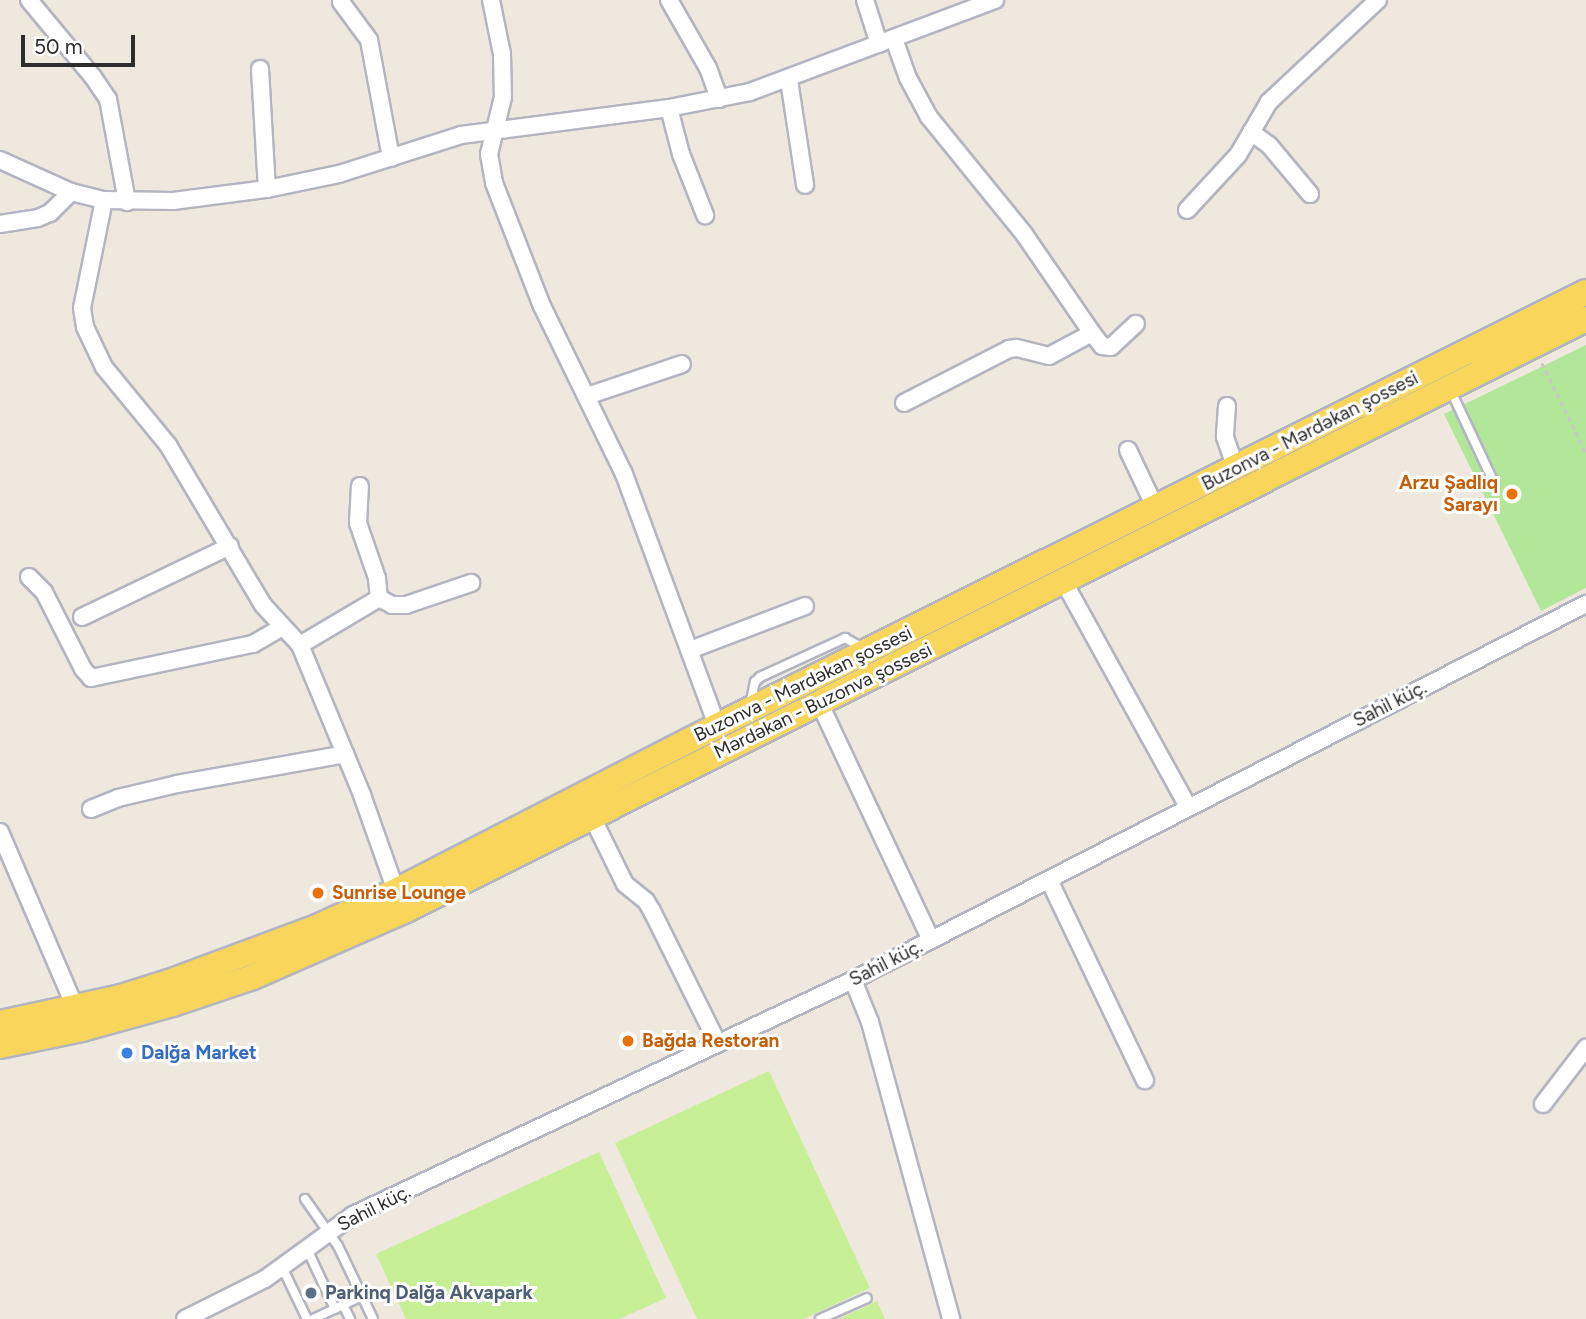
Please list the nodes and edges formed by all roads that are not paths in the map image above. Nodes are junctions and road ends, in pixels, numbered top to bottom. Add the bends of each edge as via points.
1 (29, 0) edge
2 (491, 0) edge
3 (669, 0) edge
4 (865, 0) edge
5 (995, 0) edge
6 (1378, 0) edge
7 (341, 2) dead end
8 (887, 42) junction
9 (260, 69) dead end
10 (789, 80) junction
11 (719, 99) junction
12 (669, 108) junction
13 (496, 130) junction
14 (1251, 132) junction
15 (391, 158) junction
16 (0, 160) edge
17 (805, 185) dead end
18 (267, 189) junction
19 (71, 192) junction
20 (1310, 194) dead end
21 (104, 200) junction
22 (127, 202) junction
23 (1187, 210) dead end
24 (705, 215) dead end
25 (0, 223) edge
26 (1586, 292) edge
27 (1586, 319) edge
28 (1136, 324) dead end
29 (1092, 333) junction
30 (682, 363) dead end
31 (1449, 386) junction
32 (587, 396) junction
33 (904, 403) dead end
34 (1227, 406) dead end
35 (1128, 450) dead end
36 (1236, 469) junction
37 (1494, 483) dead end
38 (360, 486) dead end
39 (1156, 509) junction
40 (230, 546) junction
41 (29, 578) dead end
42 (1065, 582) junction
43 (471, 583) dead end
44 (379, 598) junction
45 (1586, 604) edge
46 (805, 606) dead end
47 (82, 617) dead end
48 (282, 627) junction
49 (300, 645) junction
50 (690, 650) junction
51 (819, 702) junction
52 (718, 726) junction
53 (345, 754) junction
54 (1188, 807) junction
55 (90, 809) dead end
56 (592, 817) junction
57 (0, 832) edge
58 (1049, 880) junction
59 (396, 891) junction
60 (931, 940) junction
61 (853, 980) junction
62 (75, 1007) junction
63 (0, 1023) edge
64 (718, 1044) junction
65 (0, 1046) edge
66 (1586, 1048) edge
67 (1145, 1080) dead end
68 (1543, 1104) dead end
69 (305, 1199) dead end
70 (328, 1232) junction
71 (307, 1249) junction
72 (282, 1267) junction
73 (362, 1296) junction
74 (867, 1298) dead end
75 (339, 1307) junction
76 (185, 1319) edge
77 (307, 1319) edge
78 (313, 1319) edge
79 (349, 1319) edge
80 (373, 1319) edge
81 (820, 1319) edge
82 (951, 1319) edge

1 - 22 street via 108,99
2 - 13 street via 502,54 503,97
3 - 11 street via 708,68
4 - 8 street
5 - 8 street
6 - 14 street via 1281,89
7 - 15 street via 369,40
8 - 10 street
8 - 29 street via 929,117 1024,234
9 - 18 street
10 - 11 street
10 - 17 street
11 - 12 street
12 - 13 street
12 - 24 street
13 - 15 street via 452,137
13 - 32 street via 489,154 494,183 542,306
14 - 20 street via 1269,145
14 - 23 street via 1224,174
15 - 18 street
16 - 19 street
18 - 22 street
19 - 21 street
19 - 25 street via 50,213
21 - 22 street
21 - 40 street via 82,308 85,327 99,358 168,445
26 - 36 main road, Buzonva - Mərdəkan şossesi
27 - 31 main road, Mərdəkan - Buzonva şossesi
28 - 29 street via 1111,347 1102,346
29 - 33 street via 1049,356 1009,349
30 - 32 street
31 - 37 lane
31 - 42 main road, Mərdəkan - Buzonva şossesi
32 - 50 street via 624,474
34 - 36 street via 1225,438
35 - 39 street
36 - 39 main road, Buzonva - Mərdəkan şossesi
38 - 44 street via 358,523
39 - 52 main road, Buzonva - Mərdəkan şossesi
40 - 47 street
40 - 48 street via 263,605
41 - 48 street via 44,593 91,678 253,644
42 - 51 main road, Mərdəkan - Buzonva şossesi
42 - 54 street
43 - 44 street via 406,605 392,605
44 - 49 street
45 - 54 street, Sahil küç.
46 - 50 street
48 - 49 street
49 - 53 street
50 - 52 street
51 - 56 main road, Mərdəkan - Buzonva şossesi
51 - 60 street
52 - 59 main road, Buzonva - Mərdəkan şossesi
53 - 55 street via 177,784
53 - 59 street
54 - 58 street, Sahil küç.
56 - 64 street via 625,884 652,911
56 - 65 main road, Mərdəkan - Buzonva şossesi via 406,910 253,977 127,1018
57 - 62 street
58 - 60 street, Sahil küç.
58 - 67 street
59 - 62 main road, Buzonva - Mərdəkan şossesi via 246,955 145,990
60 - 61 street, Sahil küç.
61 - 64 street, Sahil küç.
61 - 82 street via 870,1022
62 - 63 main road, Buzonva - Mərdəkan şossesi
64 - 70 street, Sahil küç. via 353,1215
66 - 68 street
69 - 70 lane
70 - 71 street, Sahil küç.
70 - 73 lane
71 - 72 street, Sahil küç.
71 - 75 lane
72 - 76 street, Sahil küç.
72 - 77 lane
73 - 75 lane
73 - 80 lane
74 - 81 lane
75 - 78 lane
75 - 79 lane

